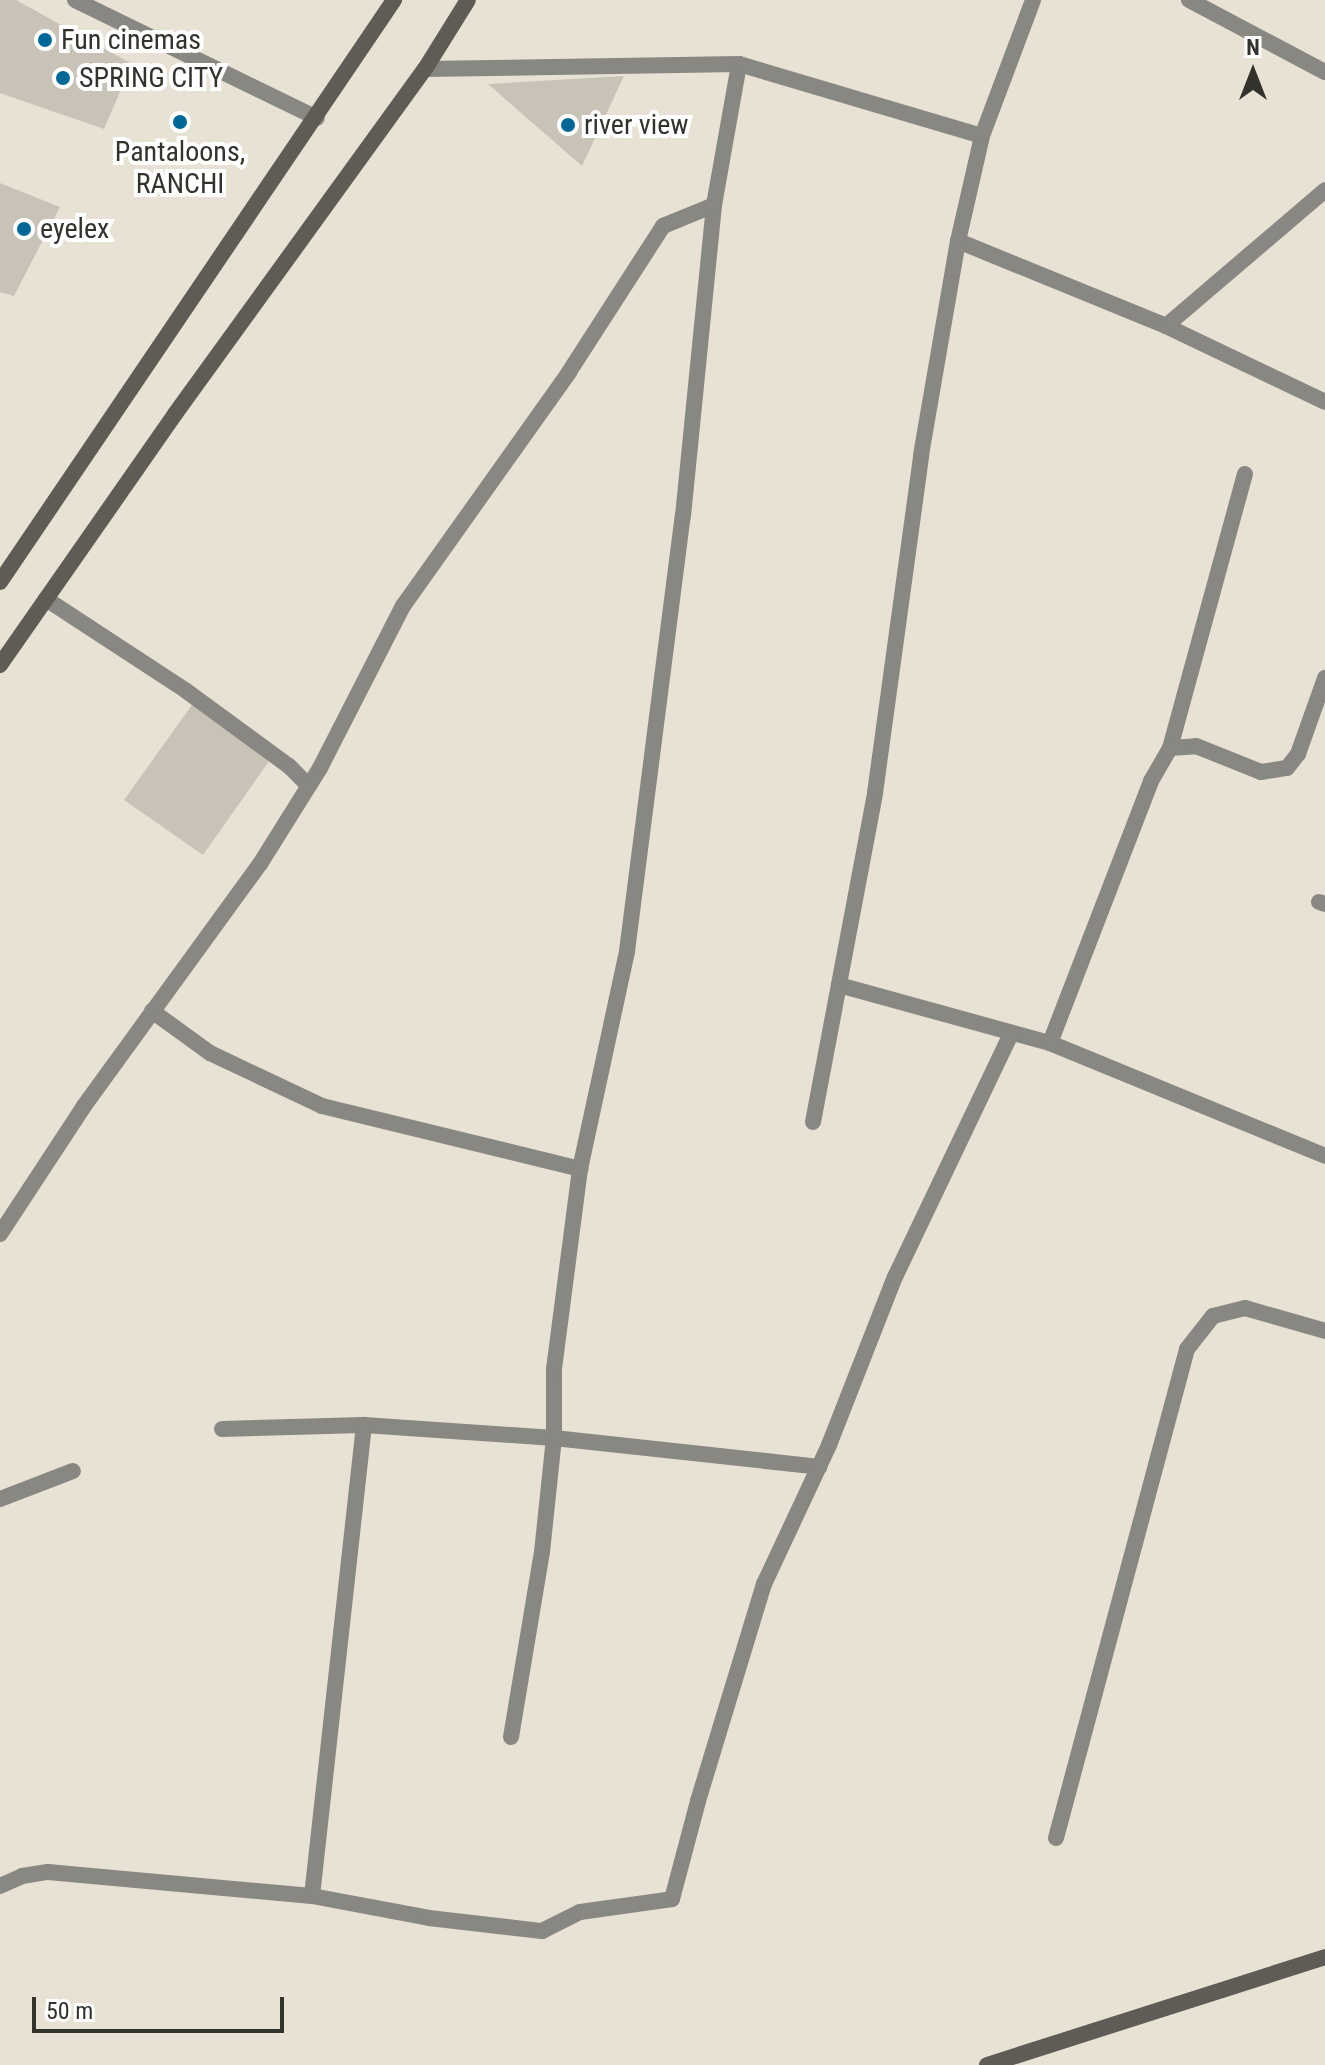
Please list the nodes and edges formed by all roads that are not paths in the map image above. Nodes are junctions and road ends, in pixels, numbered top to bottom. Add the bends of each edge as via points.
1 (75, 0) edge
2 (394, 0) edge
3 (468, 0) edge
4 (1033, 0) edge
5 (1189, 0) edge
6 (739, 64) junction
7 (425, 69) junction
8 (1325, 72) edge
9 (317, 118) junction
10 (982, 136) junction
11 (1325, 190) edge
12 (714, 205) junction
13 (958, 241) junction
14 (1166, 326) junction
15 (1325, 402) edge
16 (1245, 474) dead end
17 (0, 582) edge
18 (46, 599) junction
19 (0, 665) edge
20 (1325, 678) edge
21 (1170, 748) junction
22 (309, 786) junction
23 (839, 985) junction
24 (152, 1011) junction
25 (1011, 1034) junction
26 (1050, 1043) junction
27 (813, 1122) dead end
28 (1325, 1156) edge
29 (580, 1169) junction
30 (0, 1234) edge
31 (1325, 1331) edge
32 (364, 1425) junction
33 (222, 1429) dead end
34 (554, 1438) junction
35 (819, 1467) junction
36 (73, 1471) dead end
37 (0, 1499) edge
38 (511, 1737) dead end
39 (1056, 1838) dead end
40 (0, 1886) edge
41 (312, 1896) junction
42 (1325, 1957) edge
43 (987, 2065) edge

1 - 9 street
2 - 9 main road
3 - 7 main road
4 - 10 street
5 - 8 street
6 - 7 street
6 - 10 street
6 - 12 street
7 - 18 main road
9 - 17 main road
10 - 13 street
11 - 14 street
12 - 22 street via 663,226 569,372 403,606
12 - 29 street via 683,516 627,951
13 - 14 street
13 - 23 street via 919,471 875,793
14 - 15 street
16 - 21 street
18 - 19 main road
18 - 22 street via 185,690
20 - 21 street via 1298,754 1287,768 1261,772 1196,746
21 - 26 street via 1151,781
22 - 24 street via 260,864
23 - 25 street
23 - 27 street
24 - 29 street via 210,1053 322,1106
24 - 30 street
25 - 26 street
25 - 35 street via 895,1277
26 - 28 street
29 - 34 street via 554,1369
31 - 39 street via 1245,1308 1213,1316 1187,1349
32 - 33 street
32 - 34 street
32 - 41 street
34 - 35 street
34 - 38 street via 542,1552
35 - 41 street via 764,1584 672,1899 580,1912 542,1931 429,1918
36 - 37 street
40 - 41 street via 48,1872
42 - 43 main road

